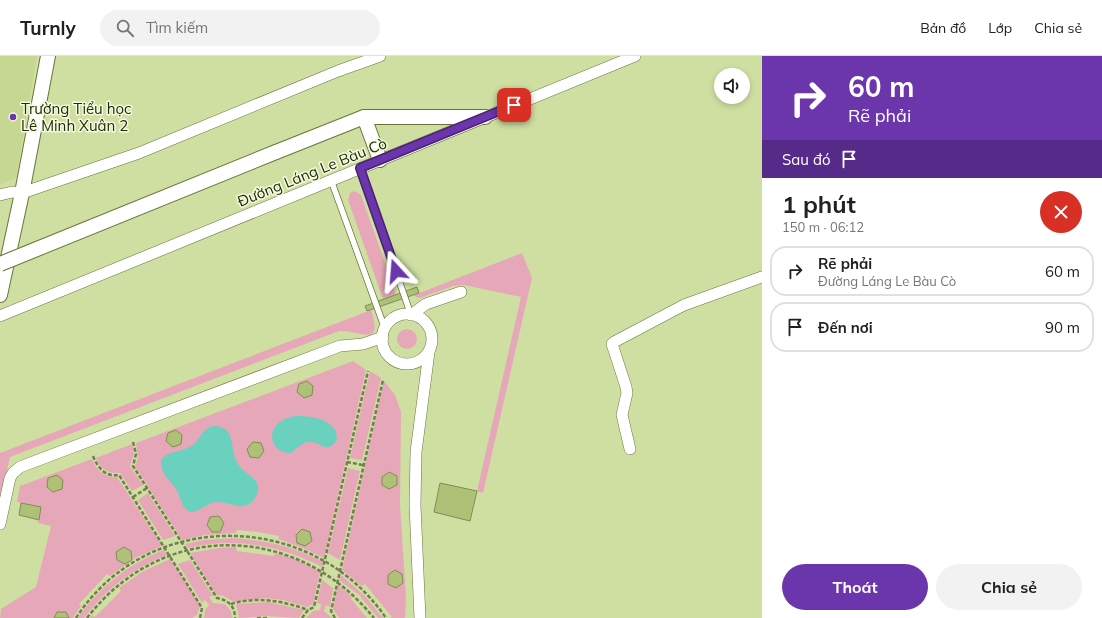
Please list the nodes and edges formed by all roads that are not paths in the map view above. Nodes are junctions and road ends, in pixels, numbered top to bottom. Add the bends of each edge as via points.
1 (48, 56) edge
2 (380, 56) edge
3 (635, 56) edge
4 (364, 117) junction
5 (485, 117) junction
6 (380, 160) junction
7 (360, 168) junction
8 (331, 180) junction
9 (0, 195) edge
10 (21, 198) junction
11 (0, 264) edge
12 (762, 277) edge
13 (461, 292) dead end
14 (0, 295) edge
15 (411, 315) junction
16 (0, 316) edge
17 (384, 333) junction
18 (429, 352) junction
19 (630, 449) dead end
20 (0, 524) edge
21 (420, 618) edge

1 - 10 street
2 - 10 street
3 - 5 street, Đường Láng Le Bàu Cò
4 - 5 street
4 - 6 street
4 - 11 street, bridge
5 - 6 street, Đường Láng Le Bàu Cò
6 - 7 street, Đường Láng Le Bàu Cò
7 - 8 street, Đường Láng Le Bàu Cò
7 - 15 lane
8 - 16 street, Đường Láng Le Bàu Cò
8 - 17 lane
9 - 10 street via 12,192
10 - 14 street
12 - 19 street via 684,305 612,344 627,393 622,415
13 - 15 street via 426,304
15 - 17 street via 395,318
15 - 18 street via 418,317 430,328 432,336
17 - 18 street via 386,352 396,362 411,364 425,358
17 - 20 street via 363,344 340,346 20,467 10,478
18 - 21 street via 416,452

